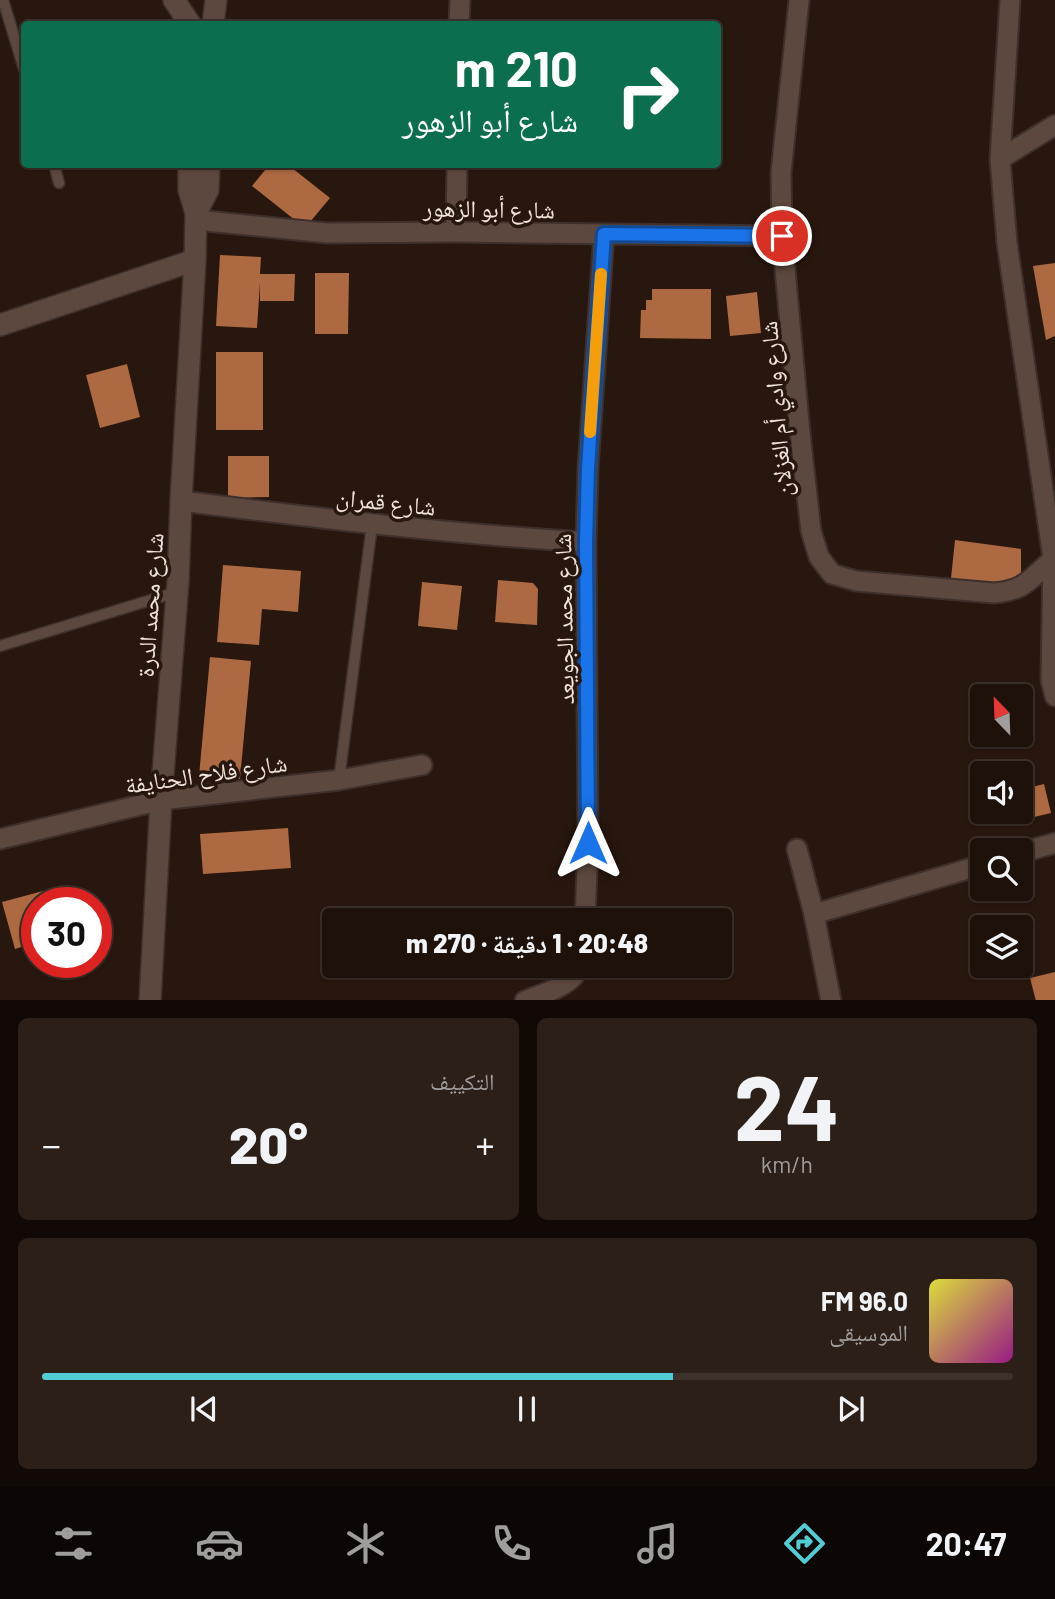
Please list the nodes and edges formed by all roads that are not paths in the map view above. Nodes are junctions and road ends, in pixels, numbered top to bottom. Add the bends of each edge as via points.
1 (3, 0) edge
2 (174, 0) edge
3 (196, 0) edge
4 (216, 0) edge
5 (460, 0) edge
6 (799, 0) edge
7 (1010, 0) edge
8 (190, 21) edge
9 (192, 21) edge
10 (213, 21) edge
11 (459, 21) edge
12 (21, 59) edge
13 (1055, 125) edge
14 (1000, 159) junction
15 (55, 168) edge
16 (189, 168) edge
17 (209, 168) edge
18 (457, 168) edge
19 (59, 183) dead end
20 (196, 216) junction
21 (456, 232) junction
22 (604, 234) junction
23 (782, 236) junction
24 (195, 260) junction
25 (0, 325) edge
26 (181, 501) junction
27 (372, 525) junction
28 (586, 542) junction
29 (1054, 558) edge
30 (177, 592) junction
31 (0, 646) edge
32 (1055, 696) edge
33 (422, 765) dead end
34 (339, 780) junction
35 (161, 800) junction
36 (0, 839) edge
37 (1055, 843) edge
38 (797, 849) dead end
39 (1033, 849) edge
40 (970, 868) edge
41 (585, 908) edge
42 (814, 914) junction
43 (571, 978) edge
44 (150, 1000) edge
45 (525, 1000) edge
46 (831, 1000) edge

1 - 12 lane
2 - 8 street
3 - 9 street
4 - 10 street
5 - 11 street
6 - 23 street, شارع وادي أم الغزلان via 781,173
7 - 14 street
13 - 14 street
14 - 29 street via 1007,243
15 - 19 lane
16 - 20 street, شارع محمد الدرة
17 - 20 street, شارع محمد الدرة via 208,190
18 - 21 street
20 - 21 street, شارع أبو الزهور via 327,233
20 - 24 street, شارع محمد الدرة
21 - 22 street, شارع أبو الزهور
22 - 23 street, شارع أبو الزهور
22 - 28 street, شارع محمد الجويعد
23 - 29 street, شارع وادي أم الغزلان via 811,531 818,557 832,574 856,581 1009,592 1027,584
24 - 25 street
24 - 26 street, شارع محمد الدرة
26 - 27 street, شارع قمران
26 - 30 street, شارع محمد الدرة
27 - 28 street, شارع قمران
27 - 34 lane
28 - 41 street, شارع محمد الجويعد
29 - 32 street via 1051,680
30 - 31 lane
30 - 35 street, شارع محمد الدرة
33 - 34 street, شارع فلاح الحنايفة
34 - 35 street, شارع فلاح الحنايفة
35 - 36 street, شارع فلاح الحنايفة
35 - 44 street, شارع محمد الدرة
37 - 39 street
38 - 42 street
40 - 42 street
42 - 46 street
43 - 45 street

